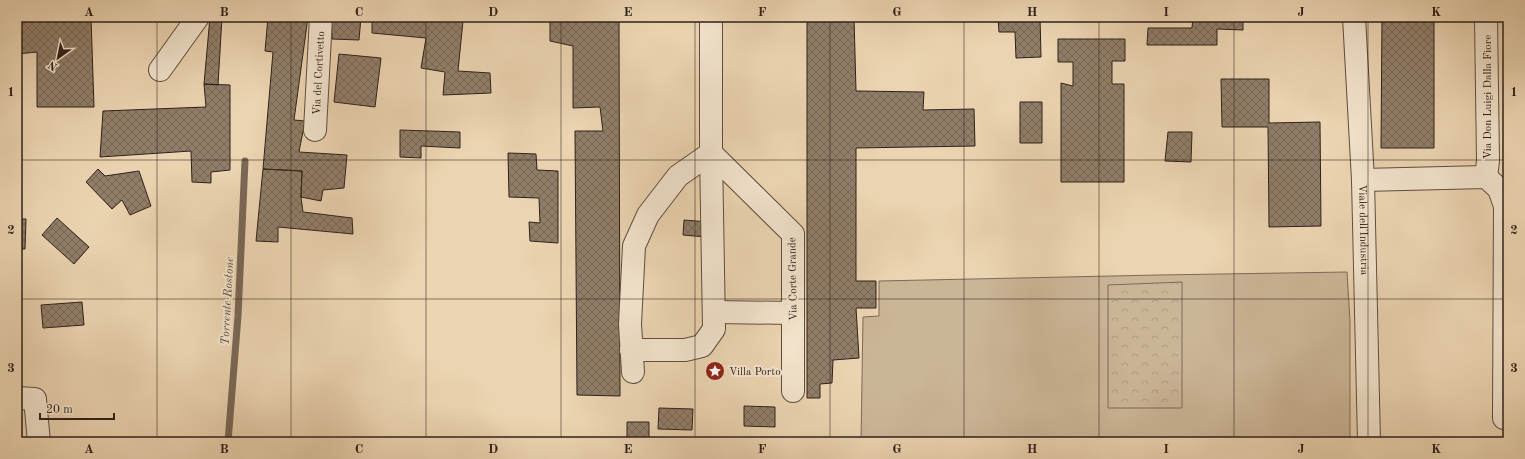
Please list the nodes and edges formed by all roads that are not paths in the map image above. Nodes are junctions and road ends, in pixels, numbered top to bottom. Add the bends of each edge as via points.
1 (198, 17) edge
2 (321, 17) edge
3 (711, 17) edge
4 (1354, 17) edge
5 (1486, 17) edge
6 (160, 70) dead end
7 (315, 130) dead end
8 (711, 153) junction
9 (1486, 177) junction
10 (1363, 180) junction
11 (1507, 206) edge
12 (714, 312) junction
13 (793, 313) junction
14 (631, 350) junction
15 (633, 372) dead end
16 (793, 391) dead end
17 (17, 398) edge
18 (1508, 418) edge
19 (39, 442) edge
20 (1369, 442) edge

1 - 6 street
2 - 7 street, Via del Cortivetto
3 - 8 street
4 - 10 street, Viale dell'Industria
5 - 9 street, Via Don Luigi Dalla Fiore
8 - 12 street
8 - 13 street, Via Corte Grande via 793,234
8 - 14 street via 678,176 648,214 634,246
9 - 10 street
9 - 11 street via 1499,189
10 - 20 street, Viale dell'Industria
11 - 18 street via 1504,418
12 - 13 street
12 - 14 street via 714,329 702,346 685,350
13 - 16 street, Via Corte Grande
14 - 15 street
17 - 19 street via 35,399

